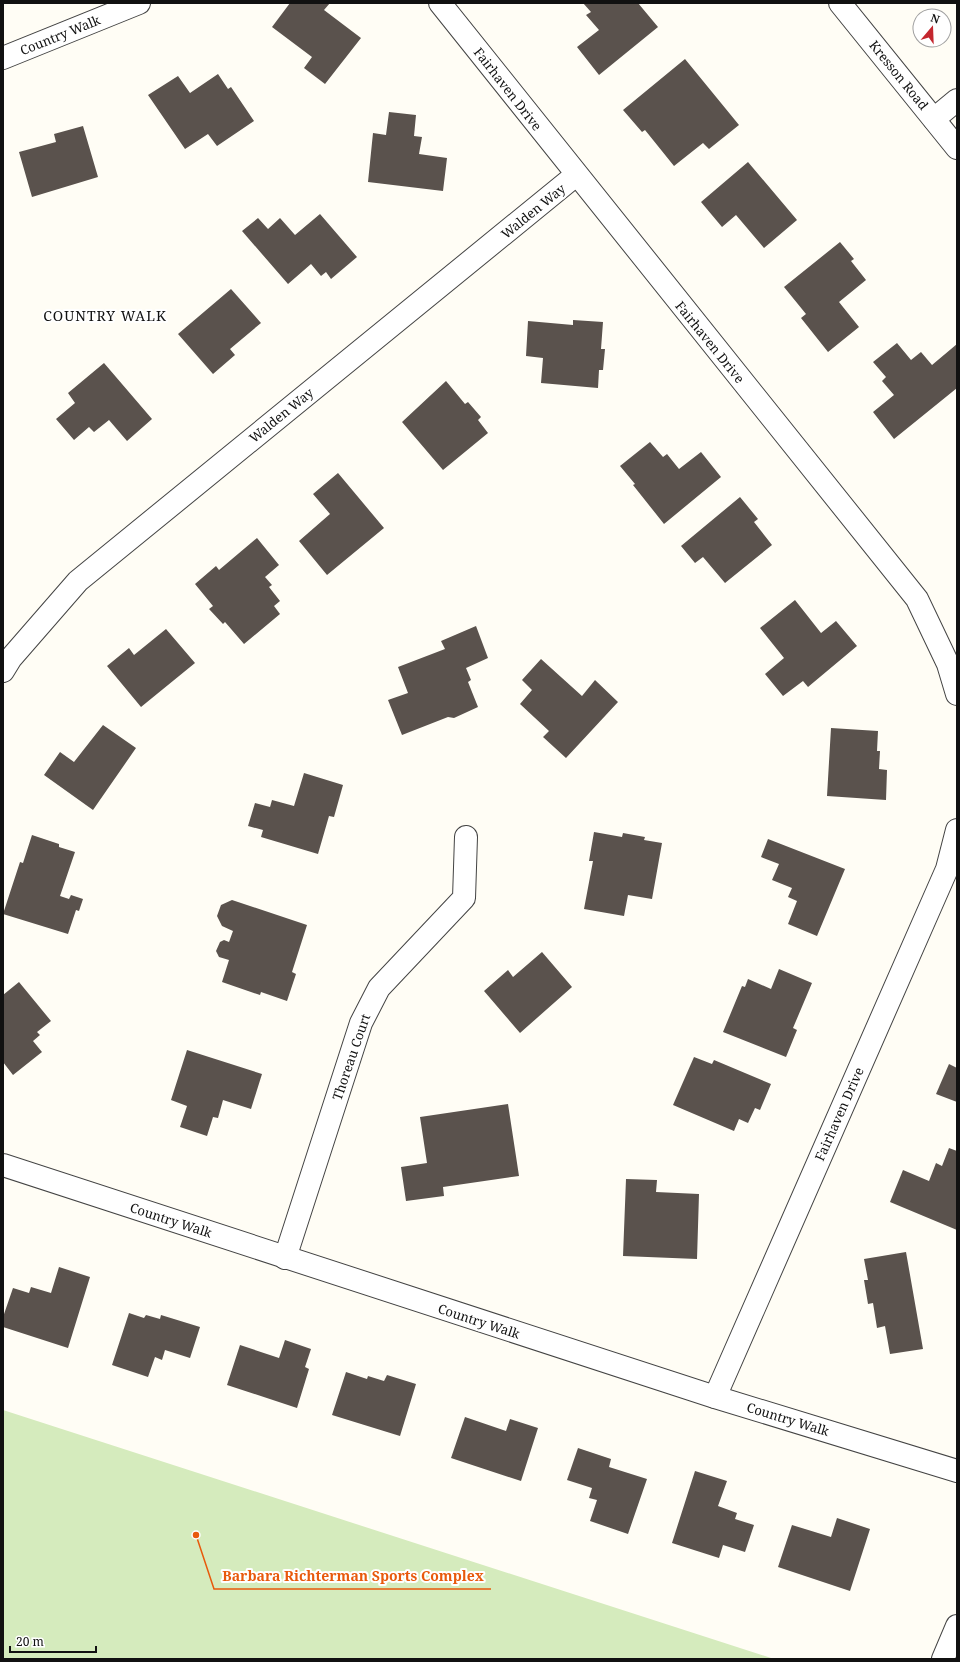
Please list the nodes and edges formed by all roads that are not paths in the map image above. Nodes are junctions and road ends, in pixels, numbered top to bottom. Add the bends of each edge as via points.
1 (139, 3) edge
2 (440, 3) edge
3 (840, 3) edge
4 (3, 58) edge
5 (957, 100) edge
6 (934, 119) junction
7 (957, 148) edge
8 (576, 175) junction
9 (6, 661) edge
10 (957, 694) edge
11 (957, 830) edge
12 (466, 837) dead end
13 (3, 1165) edge
14 (285, 1258) junction
15 (715, 1397) junction
16 (957, 1471) edge
17 (957, 1626) edge
18 (943, 1659) edge

1 - 4 street, Country Walk
2 - 8 street, Fairhaven Drive
3 - 6 street, Kresson Road
5 - 6 street
6 - 7 street, Kresson Road
8 - 9 street, Walden Way via 78,581
8 - 10 street, Fairhaven Drive via 917,599 948,664
11 - 15 street, Fairhaven Drive via 944,876
12 - 14 street, Thoreau Court via 464,898 378,988 361,1022
13 - 14 street, Country Walk
14 - 15 street, Country Walk
15 - 16 street, Country Walk
17 - 18 street

